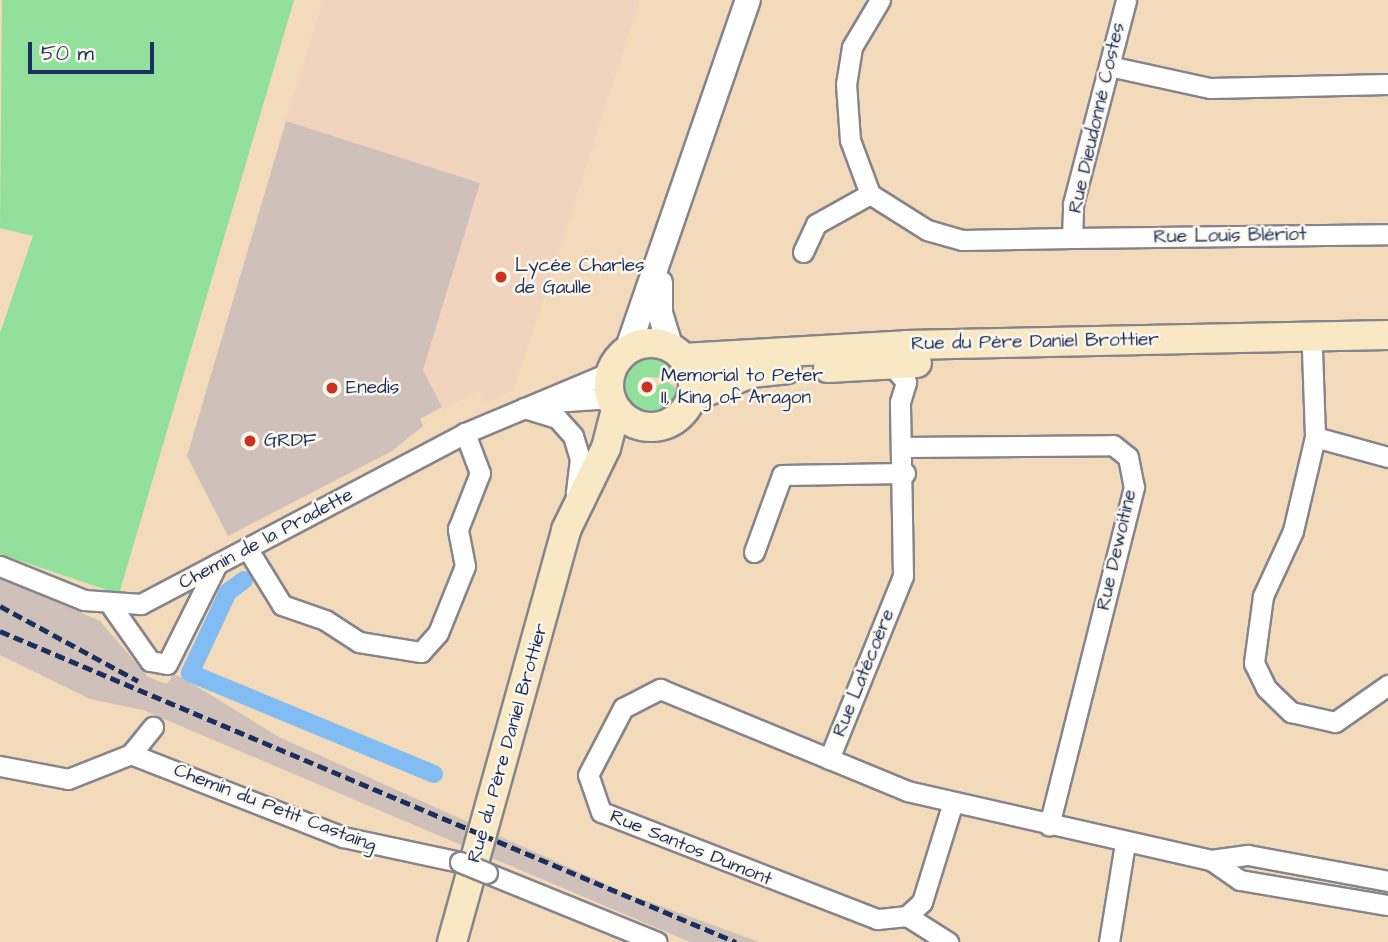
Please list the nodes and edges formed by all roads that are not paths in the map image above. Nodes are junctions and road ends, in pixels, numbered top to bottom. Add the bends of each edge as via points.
1 (748, 0) edge
2 (880, 0) edge
3 (1126, 0) edge
4 (1109, 66) junction
5 (1388, 84) edge
6 (870, 194) junction
7 (1388, 234) edge
8 (1072, 238) junction
9 (666, 248) junction
10 (803, 251) dead end
11 (1388, 335) edge
12 (628, 348) junction
13 (1388, 349) edge
14 (1312, 351) junction
15 (677, 353) junction
16 (893, 364) junction
17 (613, 393) junction
18 (691, 398) junction
19 (900, 402) junction
20 (524, 408) junction
21 (650, 427) junction
22 (465, 433) junction
23 (1315, 437) junction
24 (903, 447) junction
25 (1388, 457) edge
26 (905, 473) junction
27 (572, 509) junction
28 (563, 545) junction
29 (247, 548) junction
30 (754, 552) dead end
31 (217, 564) junction
32 (0, 566) edge
33 (112, 607) junction
34 (1388, 685) edge
35 (153, 727) dead end
36 (131, 754) junction
37 (830, 758) junction
38 (0, 766) edge
39 (953, 802) junction
40 (1049, 825) junction
41 (1125, 843) junction
42 (1211, 860) junction
43 (1388, 881) edge
44 (1388, 905) edge
45 (906, 916) junction
46 (452, 942) edge
47 (657, 942) edge
48 (948, 942) edge
49 (1109, 942) edge

1 - 9 street
2 - 6 street via 852,47 846,84 850,140
3 - 4 street, Rue Dieudonné Costes
4 - 5 street via 1210,89
4 - 8 street, Rue Dieudonné Costes via 1073,204
6 - 8 street, Rue Dieudonné Costes via 927,230 962,240
6 - 10 street via 816,224
7 - 8 street, Rue Louis Blériot
9 - 12 street
9 - 15 street via 659,297
11 - 16 main road, Rue du Père Daniel Brottier
12 - 15 main road via 652,343
12 - 17 main road
13 - 14 main road, Rue du Père Daniel Brottier
14 - 16 main road, Rue du Père Daniel Brottier
14 - 23 street
15 - 16 main road, Rue du Père Daniel Brottier
15 - 18 main road via 692,377
16 - 18 main road, Rue du Père Daniel Brottier via 751,373
16 - 19 street, Rue Latécoère
16 - 19 street, Rue Latécoère
17 - 20 street, Chemin de la Pradette
17 - 21 main road
17 - 27 main road, Rue du Père Daniel Brottier via 606,448
18 - 21 main road via 675,419
19 - 24 street, Rue Latécoère
20 - 22 street, Chemin de la Pradette
20 - 27 street via 557,418 573,436 580,470
21 - 28 main road, Rue du Père Daniel Brottier via 601,476
22 - 29 street, Chemin de la Pradette
22 - 29 street via 480,472 458,528 465,566 438,634 421,652 359,642 325,620 282,605
23 - 25 street
23 - 34 street via 1293,531 1263,596 1254,663 1266,688 1291,712 1335,722
24 - 26 street, Rue Latécoère
24 - 40 street, Rue Dewoitine via 1113,445 1128,457 1134,487
26 - 30 street via 782,475
26 - 37 street, Rue Latécoère via 903,576
27 - 28 main road, Rue du Père Daniel Brottier
28 - 46 main road, Rue du Père Daniel Brottier
29 - 31 street, Chemin de la Pradette
31 - 33 street, Chemin de la Pradette via 141,604
31 - 33 street via 167,664 150,661
32 - 33 street, Chemin de la Pradette
35 - 36 street
36 - 38 street via 68,779
36 - 47 street, Chemin du Petit Castaing, bridge via 352,841 460,862
37 - 39 street, Rue Latécoère
37 - 45 street, Rue Santos Dumont via 660,689 623,708 588,775 601,812 865,917
39 - 40 street, Rue Latécoère
39 - 45 street via 926,893
40 - 41 street, Rue Latécoère
41 - 42 street, Rue Latécoère
41 - 49 street
42 - 43 street, Rue Latécoère via 1248,855
42 - 44 street, Rue Latécoère via 1240,880
45 - 48 street

